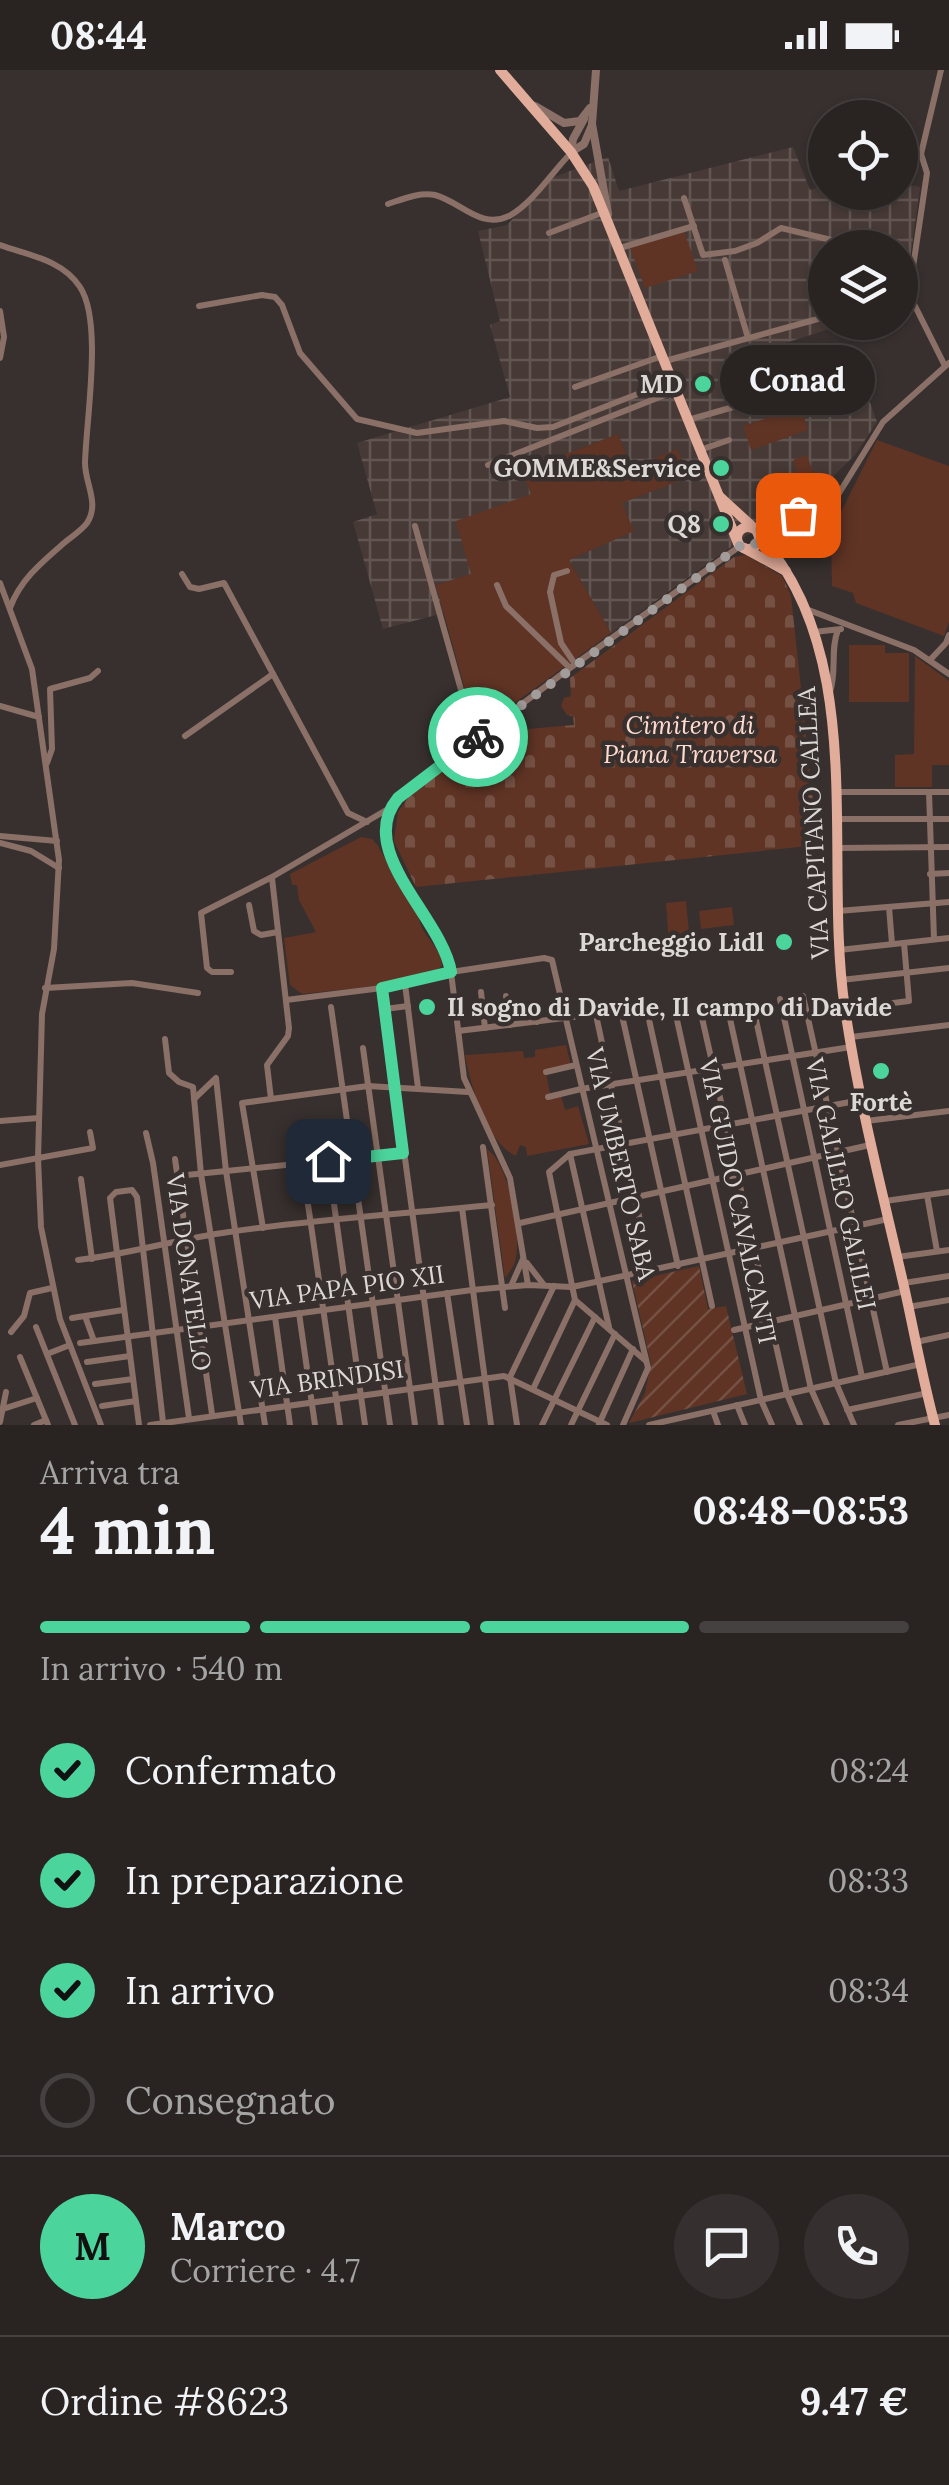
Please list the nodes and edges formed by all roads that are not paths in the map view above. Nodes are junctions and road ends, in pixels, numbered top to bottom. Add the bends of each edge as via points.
1 (500, 70) edge
2 (596, 70) edge
3 (941, 70) edge
4 (532, 104) junction
5 (592, 104) junction
6 (586, 116) junction
7 (592, 124) junction
8 (572, 152) junction
9 (684, 198) dead end
10 (388, 204) dead end
11 (607, 216) junction
12 (694, 226) junction
13 (916, 230) edge
14 (549, 232) dead end
15 (808, 234) edge
16 (0, 245) edge
17 (620, 248) junction
18 (725, 260) dead end
19 (199, 306) dead end
20 (0, 311) edge
21 (918, 317) edge
22 (808, 322) edge
23 (748, 338) junction
24 (0, 358) edge
25 (663, 359) junction
26 (947, 364) edge
27 (673, 386) junction
28 (574, 387) dead end
29 (737, 406) dead end
30 (687, 420) junction
31 (729, 440) dead end
32 (698, 450) junction
33 (488, 466) dead end
34 (714, 492) junction
35 (415, 526) dead end
36 (757, 532) junction
37 (740, 546) junction
38 (567, 570) dead end
39 (182, 574) dead end
40 (791, 575) junction
41 (0, 582) edge
42 (497, 586) dead end
43 (10, 609) junction
44 (805, 609) junction
45 (833, 620) junction
46 (852, 627) junction
47 (838, 630) junction
48 (814, 632) junction
49 (949, 635) edge
50 (930, 660) junction
51 (572, 666) junction
52 (98, 671) dead end
53 (274, 674) junction
54 (949, 674) edge
55 (828, 698) junction
56 (0, 706) edge
57 (39, 716) junction
58 (483, 733) junction
59 (185, 736) dead end
60 (46, 764) junction
61 (835, 792) junction
62 (929, 792) junction
63 (949, 792) edge
64 (389, 809) junction
65 (836, 819) junction
66 (930, 819) junction
67 (949, 819) edge
68 (368, 822) junction
69 (0, 840) edge
70 (57, 840) junction
71 (949, 846) edge
72 (930, 847) junction
73 (836, 848) junction
74 (59, 868) junction
75 (949, 873) edge
76 (930, 874) junction
77 (272, 878) junction
78 (949, 902) edge
79 (931, 904) junction
80 (249, 905) dead end
81 (889, 907) junction
82 (836, 912) junction
83 (278, 932) junction
84 (949, 938) edge
85 (934, 939) junction
86 (904, 943) junction
87 (892, 944) junction
88 (838, 950) junction
89 (949, 968) edge
90 (230, 972) dead end
91 (451, 972) junction
92 (907, 972) junction
93 (841, 980) junction
94 (406, 984) junction
95 (46, 988) junction
96 (382, 988) junction
97 (481, 992) dead end
98 (198, 994) dead end
99 (506, 996) dead end
100 (803, 996) dead end
101 (780, 999) dead end
102 (286, 1000) junction
103 (752, 1002) dead end
104 (534, 1004) dead end
105 (727, 1005) dead end
106 (331, 1006) dead end
107 (408, 1006) junction
108 (700, 1008) dead end
109 (385, 1009) junction
110 (845, 1009) junction
111 (675, 1012) dead end
112 (596, 1015) junction
113 (648, 1015) dead end
114 (566, 1019) junction
115 (537, 1022) junction
116 (949, 1025) edge
117 (510, 1026) junction
118 (485, 1028) junction
119 (458, 1031) junction
120 (166, 1039) dead end
121 (850, 1042) junction
122 (363, 1048) dead end
123 (816, 1052) junction
124 (793, 1056) junction
125 (765, 1060) junction
126 (740, 1064) junction
127 (576, 1065) junction
128 (714, 1068) junction
129 (546, 1072) dead end
130 (689, 1072) junction
131 (662, 1076) junction
132 (636, 1080) junction
133 (611, 1084) junction
134 (368, 1086) junction
135 (396, 1087) junction
136 (344, 1088) junction
137 (418, 1088) junction
138 (581, 1089) junction
139 (468, 1092) junction
140 (548, 1097) dead end
141 (194, 1099) junction
142 (270, 1099) junction
143 (862, 1099) junction
144 (828, 1106) junction
145 (804, 1110) junction
146 (949, 1111) edge
147 (777, 1115) junction
148 (39, 1118) junction
149 (752, 1120) junction
150 (0, 1121) edge
151 (866, 1121) junction
152 (726, 1124) junction
153 (701, 1129) junction
154 (90, 1132) dead end
155 (146, 1132) dead end
156 (675, 1134) junction
157 (650, 1139) junction
158 (624, 1144) junction
159 (872, 1145) junction
160 (483, 1147) dead end
161 (596, 1149) junction
162 (838, 1152) junction
163 (403, 1153) junction
164 (570, 1154) junction
165 (378, 1156) junction
166 (353, 1158) junction
167 (815, 1158) junction
168 (38, 1159) junction
169 (175, 1159) dead end
170 (328, 1161) junction
171 (302, 1163) junction
172 (788, 1164) junction
173 (0, 1165) edge
174 (253, 1168) junction
175 (763, 1169) junction
176 (226, 1171) junction
177 (201, 1174) junction
178 (738, 1175) junction
179 (177, 1176) junction
180 (81, 1179) dead end
181 (713, 1180) junction
182 (686, 1186) junction
183 (662, 1192) junction
184 (949, 1192) edge
185 (927, 1195) junction
186 (635, 1198) junction
187 (884, 1202) junction
188 (610, 1204) junction
189 (492, 1205) junction
190 (462, 1208) junction
191 (582, 1210) junction
192 (410, 1213) junction
193 (557, 1215) junction
194 (386, 1216) junction
195 (361, 1218) junction
196 (888, 1219) junction
197 (336, 1221) junction
198 (311, 1223) junction
199 (520, 1224) junction
200 (854, 1226) junction
201 (262, 1228) junction
202 (236, 1231) junction
203 (831, 1232) junction
204 (211, 1235) junction
205 (186, 1238) junction
206 (804, 1238) junction
207 (162, 1242) junction
208 (779, 1243) junction
209 (754, 1249) junction
210 (949, 1250) edge
211 (144, 1251) junction
212 (936, 1252) junction
213 (729, 1254) junction
214 (117, 1256) junction
215 (897, 1257) junction
216 (524, 1258) junction
217 (92, 1259) junction
218 (78, 1260) dead end
219 (703, 1260) junction
220 (678, 1266) junction
221 (651, 1272) junction
222 (949, 1276) edge
223 (627, 1278) junction
224 (599, 1282) junction
225 (525, 1286) junction
226 (550, 1286) junction
227 (507, 1287) junction
228 (572, 1287) junction
229 (904, 1287) junction
230 (52, 1288) junction
231 (472, 1290) junction
232 (447, 1294) junction
233 (422, 1297) junction
234 (397, 1300) junction
235 (575, 1300) junction
236 (871, 1300) junction
237 (949, 1300) edge
238 (372, 1304) junction
239 (847, 1305) junction
240 (712, 1306) dead end
241 (908, 1306) junction
242 (348, 1307) junction
243 (505, 1308) dead end
244 (123, 1310) junction
245 (323, 1310) junction
246 (820, 1311) junction
247 (299, 1314) junction
248 (85, 1316) junction
249 (795, 1316) junction
250 (275, 1317) junction
251 (595, 1317) junction
252 (72, 1318) dead end
253 (249, 1320) junction
254 (770, 1322) junction
255 (225, 1324) junction
256 (36, 1327) dead end
257 (199, 1327) junction
258 (745, 1328) junction
259 (176, 1330) junction
260 (734, 1330) dead end
261 (612, 1331) junction
262 (10, 1332) dead end
263 (152, 1334) junction
264 (949, 1335) edge
265 (128, 1337) junction
266 (94, 1341) junction
267 (916, 1342) junction
268 (80, 1343) dead end
269 (70, 1346) junction
270 (633, 1349) junction
271 (47, 1354) junction
272 (20, 1356) dead end
273 (130, 1356) junction
274 (87, 1362) dead end
275 (647, 1362) junction
276 (921, 1364) junction
277 (887, 1372) junction
278 (862, 1377) junction
279 (484, 1378) junction
280 (510, 1378) junction
281 (133, 1379) junction
282 (460, 1382) junction
283 (836, 1383) junction
284 (94, 1384) dead end
285 (435, 1385) junction
286 (410, 1388) junction
287 (533, 1388) junction
288 (811, 1388) junction
289 (385, 1391) junction
290 (6, 1392) dead end
291 (928, 1393) junction
292 (361, 1394) junction
293 (787, 1394) junction
294 (336, 1397) junction
295 (37, 1398) junction
296 (555, 1400) junction
297 (761, 1400) junction
298 (136, 1401) junction
299 (312, 1401) junction
300 (288, 1404) junction
301 (736, 1405) junction
302 (102, 1406) dead end
303 (262, 1408) junction
304 (1, 1410) edge
305 (847, 1410) junction
306 (239, 1411) junction
307 (578, 1411) junction
308 (712, 1411) junction
309 (212, 1414) junction
310 (949, 1415) edge
311 (188, 1418) junction
312 (687, 1421) edge
313 (934, 1421) edge
314 (0, 1422) edge
315 (164, 1422) junction
316 (47, 1423) edge
317 (602, 1424) edge
318 (662, 1424) edge
319 (34, 1425) edge
320 (75, 1425) edge
321 (101, 1425) edge
322 (138, 1425) edge
323 (150, 1425) edge
324 (242, 1425) edge
325 (265, 1425) edge
326 (290, 1425) edge
327 (316, 1425) edge
328 (340, 1425) edge
329 (365, 1425) edge
330 (390, 1425) edge
331 (416, 1425) edge
332 (441, 1425) edge
333 (466, 1425) edge
334 (491, 1425) edge
335 (517, 1425) edge
336 (542, 1425) edge
337 (571, 1425) edge
338 (623, 1425) edge
339 (648, 1425) edge
340 (718, 1425) edge
341 (745, 1425) edge
342 (772, 1425) edge
343 (800, 1425) edge
344 (827, 1425) edge
345 (854, 1425) edge
346 (898, 1425) edge

1 - 4 main road
2 - 5 street
3 - 13 street via 920,154 927,173
4 - 6 street via 564,123
4 - 8 main road
5 - 6 street
5 - 7 street
6 - 8 street
7 - 8 street via 584,144
7 - 11 street
8 - 10 street via 524,206 502,219 478,218 428,194
8 - 11 main road
9 - 12 street
11 - 14 street
11 - 17 main road
12 - 15 street via 703,255 746,247 781,228
12 - 17 street
16 - 43 street via 70,275 87,299 92,328 85,463 90,515 37,566
17 - 25 main road
18 - 23 street
19 - 27 street via 275,297 300,353 350,415 408,432 504,421 553,427
20 - 24 street
21 - 26 street
22 - 23 street
23 - 25 street
25 - 27 main road
25 - 28 street
26 - 36 street via 883,422 832,503
27 - 30 main road
27 - 33 street
29 - 30 street
30 - 32 main road
31 - 32 street
32 - 34 main road
34 - 36 main road, VIA CAPITANO CALLEA
34 - 37 main road
35 - 58 street via 470,722
36 - 37 main road via 756,546
36 - 37 main road via 740,530
36 - 40 main road, VIA CAPITANO CALLEA
37 - 40 main road
37 - 51 street
38 - 51 street via 554,575 550,586
39 - 53 street via 190,588 224,582
40 - 44 main road, VIA CAPITANO CALLEA
41 - 43 street
42 - 51 street via 506,606
43 - 57 street via 32,669
44 - 45 street
44 - 48 main road, VIA CAPITANO CALLEA
45 - 46 street
45 - 48 street
46 - 47 street
46 - 50 street
47 - 48 street
47 - 55 street
48 - 55 main road, VIA CAPITANO CALLEA
49 - 50 street
50 - 54 street
51 - 58 street
52 - 60 street via 50,689 52,749
53 - 59 street
53 - 68 street via 348,813
55 - 61 main road, VIA CAPITANO CALLEA
56 - 57 street
57 - 60 street
58 - 64 street
60 - 70 street
61 - 62 street
61 - 65 main road, VIA CAPITANO CALLEA
62 - 63 street
62 - 66 street
64 - 68 street
64 - 91 street via 386,848
65 - 66 street
65 - 73 main road, VIA CAPITANO CALLEA
66 - 67 street
66 - 72 street
68 - 77 street
69 - 70 street
69 - 74 street
70 - 74 street
71 - 72 street
72 - 73 street
72 - 76 street
73 - 82 main road, VIA CAPITANO CALLEA
74 - 95 street
75 - 76 street
76 - 79 street
77 - 83 street
77 - 90 street via 201,913 206,968
78 - 79 street
79 - 81 street
79 - 85 street
80 - 83 street via 254,931
81 - 82 street
81 - 87 street
82 - 88 main road, VIA CAPITANO CALLEA
83 - 102 street
84 - 85 street
85 - 86 street
86 - 87 street
86 - 92 street
87 - 88 street
88 - 93 main road, VIA CAPITANO CALLEA
89 - 92 street
91 - 94 street
91 - 114 street, VIA UMBERTO SABA via 548,958 555,963
91 - 119 street
92 - 93 street
92 - 110 street via 909,1001
93 - 110 main road, VIA CAPITANO CALLEA
94 - 96 street
94 - 107 street
95 - 98 street via 132,982
95 - 148 street
96 - 102 street
96 - 109 street
97 - 118 street
99 - 117 street
100 - 123 street
101 - 124 street, VIA GALILEO GALILEI
102 - 142 street via 288,1036 266,1070
103 - 125 street
104 - 115 street
105 - 126 street
106 - 136 street
107 - 109 street
107 - 137 street
108 - 128 street
109 - 135 street
110 - 121 main road, VIA CAPITANO CALLEA
111 - 130 street, VIA GUIDO CAVALCANTI
112 - 114 street
112 - 132 street via 621,1012
112 - 133 street
113 - 131 street
114 - 115 street
114 - 127 street, VIA UMBERTO SABA
115 - 117 street
116 - 121 street
117 - 118 street
118 - 119 street
119 - 139 street
120 - 141 street via 170,1073 193,1087
121 - 123 street
121 - 143 main road, VIA CAPITANO CALLEA
122 - 134 street
123 - 124 street
123 - 144 street
124 - 125 street
124 - 145 street, VIA GALILEO GALILEI
125 - 126 street
125 - 147 street
126 - 128 street
126 - 149 street
127 - 129 street
127 - 138 street, VIA UMBERTO SABA
128 - 130 street
128 - 152 street
130 - 131 street
130 - 153 street, VIA GUIDO CAVALCANTI
131 - 132 street
131 - 156 street
132 - 133 street
132 - 157 street
133 - 138 street
133 - 158 street
134 - 135 street
134 - 136 street
134 - 165 street
135 - 137 street
135 - 163 street
136 - 142 street
136 - 166 street
137 - 139 street
138 - 140 street
138 - 161 street, VIA UMBERTO SABA
139 - 199 street via 500,1152
141 - 176 street via 216,1078
141 - 177 street
142 - 174 street via 242,1103
143 - 144 street
143 - 151 main road, VIA CAPITANO CALLEA
144 - 145 street
144 - 162 street
145 - 147 street
145 - 167 street, VIA GALILEO GALILEI
146 - 151 street
147 - 149 street
147 - 172 street
148 - 150 street
148 - 168 street
149 - 152 street
149 - 175 street
151 - 159 main road, VIA CAPITANO CALLEA
152 - 153 street
152 - 178 street
153 - 156 street
153 - 181 street, VIA GUIDO CAVALCANTI
154 - 168 street via 93,1148
155 - 207 street, VIA DONATELLO
156 - 157 street
156 - 182 street
157 - 158 street
157 - 183 street
158 - 161 street
158 - 186 street
159 - 162 street
159 - 187 main road, VIA CAPITANO CALLEA
160 - 189 street
161 - 164 street
161 - 188 street, VIA UMBERTO SABA
162 - 167 street
162 - 200 street
163 - 165 street
163 - 192 street
164 - 191 street
164 - 193 street via 549,1172
165 - 166 street
165 - 194 street
166 - 170 street
166 - 195 street
167 - 172 street
167 - 203 street, VIA GALILEO GALILEI
168 - 173 street
168 - 230 street
169 - 179 street
170 - 171 street
170 - 197 street
171 - 174 street
171 - 198 street
172 - 175 street
172 - 206 street
174 - 176 street
174 - 201 street
175 - 178 street
175 - 208 street
176 - 177 street
176 - 202 street
177 - 179 street
177 - 204 street
178 - 181 street
178 - 209 street
179 - 205 street
180 - 217 street
181 - 182 street
181 - 213 street, VIA GUIDO CAVALCANTI
182 - 183 street
182 - 219 street
183 - 186 street
183 - 220 street
184 - 185 street
185 - 187 street
185 - 212 street
186 - 188 street
186 - 221 street
187 - 196 main road, VIA CAPITANO CALLEA
188 - 191 street
188 - 223 street, VIA UMBERTO SABA
189 - 190 street
189 - 227 street
190 - 192 street
190 - 231 street
191 - 193 street
191 - 224 street
192 - 194 street
192 - 233 street
193 - 199 street
193 - 228 street
194 - 195 street
194 - 234 street
195 - 197 street
195 - 238 street
196 - 200 street, VIA PAPA PIO XII
196 - 215 main road, VIA CAPITANO CALLEA
197 - 198 street
197 - 242 street
198 - 201 street
198 - 245 street
199 - 216 street
200 - 203 street, VIA PAPA PIO XII
200 - 236 street
201 - 202 street
202 - 204 street
202 - 253 street
203 - 206 street, VIA PAPA PIO XII
203 - 239 street, VIA GALILEO GALILEI
204 - 205 street
204 - 255 street
205 - 207 street
205 - 257 street
206 - 208 street, VIA PAPA PIO XII
206 - 246 street
207 - 211 street
207 - 259 street, VIA DONATELLO
208 - 209 street, VIA PAPA PIO XII
208 - 249 street
209 - 213 street, VIA PAPA PIO XII
209 - 254 street
210 - 212 street
211 - 214 street
211 - 214 street via 136,1192 116,1192 110,1198
211 - 263 street
212 - 215 street
213 - 219 street, VIA PAPA PIO XII
213 - 258 street, VIA GUIDO CAVALCANTI
214 - 217 street
214 - 244 street
215 - 229 main road, VIA CAPITANO CALLEA
216 - 225 street
216 - 226 street
216 - 227 street
217 - 218 street
219 - 220 street, VIA PAPA PIO XII
219 - 240 street
220 - 221 street, VIA PAPA PIO XII
221 - 223 street, VIA PAPA PIO XII
222 - 229 street
223 - 224 street, VIA PAPA PIO XII
223 - 275 street, VIA UMBERTO SABA
224 - 228 street, VIA PAPA PIO XII
224 - 261 street
225 - 226 street, VIA PAPA PIO XII
225 - 227 street, VIA PAPA PIO XII
226 - 228 street, VIA PAPA PIO XII
226 - 280 street
227 - 231 street, VIA PAPA PIO XII
227 - 243 street
228 - 235 street
229 - 236 street
229 - 241 main road, VIA CAPITANO CALLEA
230 - 262 street via 30,1293 24,1316
230 - 269 street
231 - 232 street, VIA PAPA PIO XII
231 - 279 street
232 - 233 street, VIA PAPA PIO XII
232 - 282 street
233 - 234 street, VIA PAPA PIO XII
233 - 285 street
234 - 238 street, VIA PAPA PIO XII
234 - 286 street
235 - 251 street
235 - 287 street
236 - 239 street
236 - 277 street
237 - 241 street
238 - 242 street, VIA PAPA PIO XII
238 - 289 street
239 - 246 street
239 - 278 street, VIA GALILEO GALILEI
241 - 267 main road, VIA CAPITANO CALLEA
242 - 245 street, VIA PAPA PIO XII
242 - 292 street
244 - 248 street
244 - 265 street
245 - 247 street, VIA PAPA PIO XII
245 - 294 street
246 - 249 street
246 - 283 street
247 - 250 street, VIA PAPA PIO XII
247 - 299 street
248 - 252 street
248 - 266 street
249 - 254 street
249 - 288 street
250 - 253 street, VIA PAPA PIO XII
250 - 300 street
251 - 261 street
251 - 296 street
253 - 255 street, VIA PAPA PIO XII
253 - 303 street
254 - 258 street
254 - 293 street
255 - 257 street, VIA PAPA PIO XII
255 - 306 street
256 - 271 street
257 - 259 street, VIA PAPA PIO XII
257 - 309 street
258 - 260 street
258 - 297 street, VIA GUIDO CAVALCANTI
259 - 263 street, VIA PAPA PIO XII
259 - 311 street, VIA DONATELLO
261 - 270 street
261 - 307 street
263 - 265 street, VIA PAPA PIO XII
263 - 315 street
264 - 267 street
265 - 266 street, VIA PAPA PIO XII
265 - 273 street
266 - 268 street, VIA PAPA PIO XII
267 - 276 main road, VIA CAPITANO CALLEA
269 - 271 street
269 - 321 street
270 - 275 street
270 - 317 street
271 - 320 street
272 - 295 street
273 - 274 street
273 - 281 street
275 - 338 street
276 - 277 street
276 - 291 main road, VIA CAPITANO CALLEA
277 - 278 street
278 - 283 street
279 - 280 street, VIA BRINDISI
279 - 282 street, VIA BRINDISI
279 - 334 street
280 - 287 street
280 - 335 street
281 - 284 street
281 - 298 street
282 - 285 street, VIA BRINDISI
282 - 333 street
283 - 288 street
283 - 305 street
285 - 286 street, VIA BRINDISI
285 - 332 street
286 - 289 street, VIA BRINDISI
286 - 331 street
287 - 296 street
288 - 293 street
288 - 344 street
289 - 292 street, VIA BRINDISI
289 - 330 street
290 - 304 street
291 - 305 street
291 - 313 main road, VIA CAPITANO CALLEA
292 - 294 street, VIA BRINDISI
292 - 329 street
293 - 297 street
293 - 343 street
294 - 299 street, VIA BRINDISI
294 - 328 street
295 - 304 street
295 - 316 street
296 - 307 street
296 - 336 street
297 - 301 street
297 - 342 street, VIA GUIDO CAVALCANTI
298 - 302 street
298 - 322 street
299 - 300 street, VIA BRINDISI
299 - 327 street
300 - 303 street, VIA BRINDISI
300 - 326 street
301 - 308 street
301 - 341 street
303 - 306 street, VIA BRINDISI
303 - 325 street
304 - 314 street
305 - 345 street
306 - 309 street, VIA BRINDISI
306 - 324 street
307 - 317 street
307 - 337 street
308 - 312 street
308 - 340 street
309 - 311 street, VIA BRINDISI
310 - 313 street
311 - 315 street, VIA BRINDISI
312 - 318 street
313 - 346 street
315 - 323 street, VIA BRINDISI
316 - 319 street
318 - 339 street

